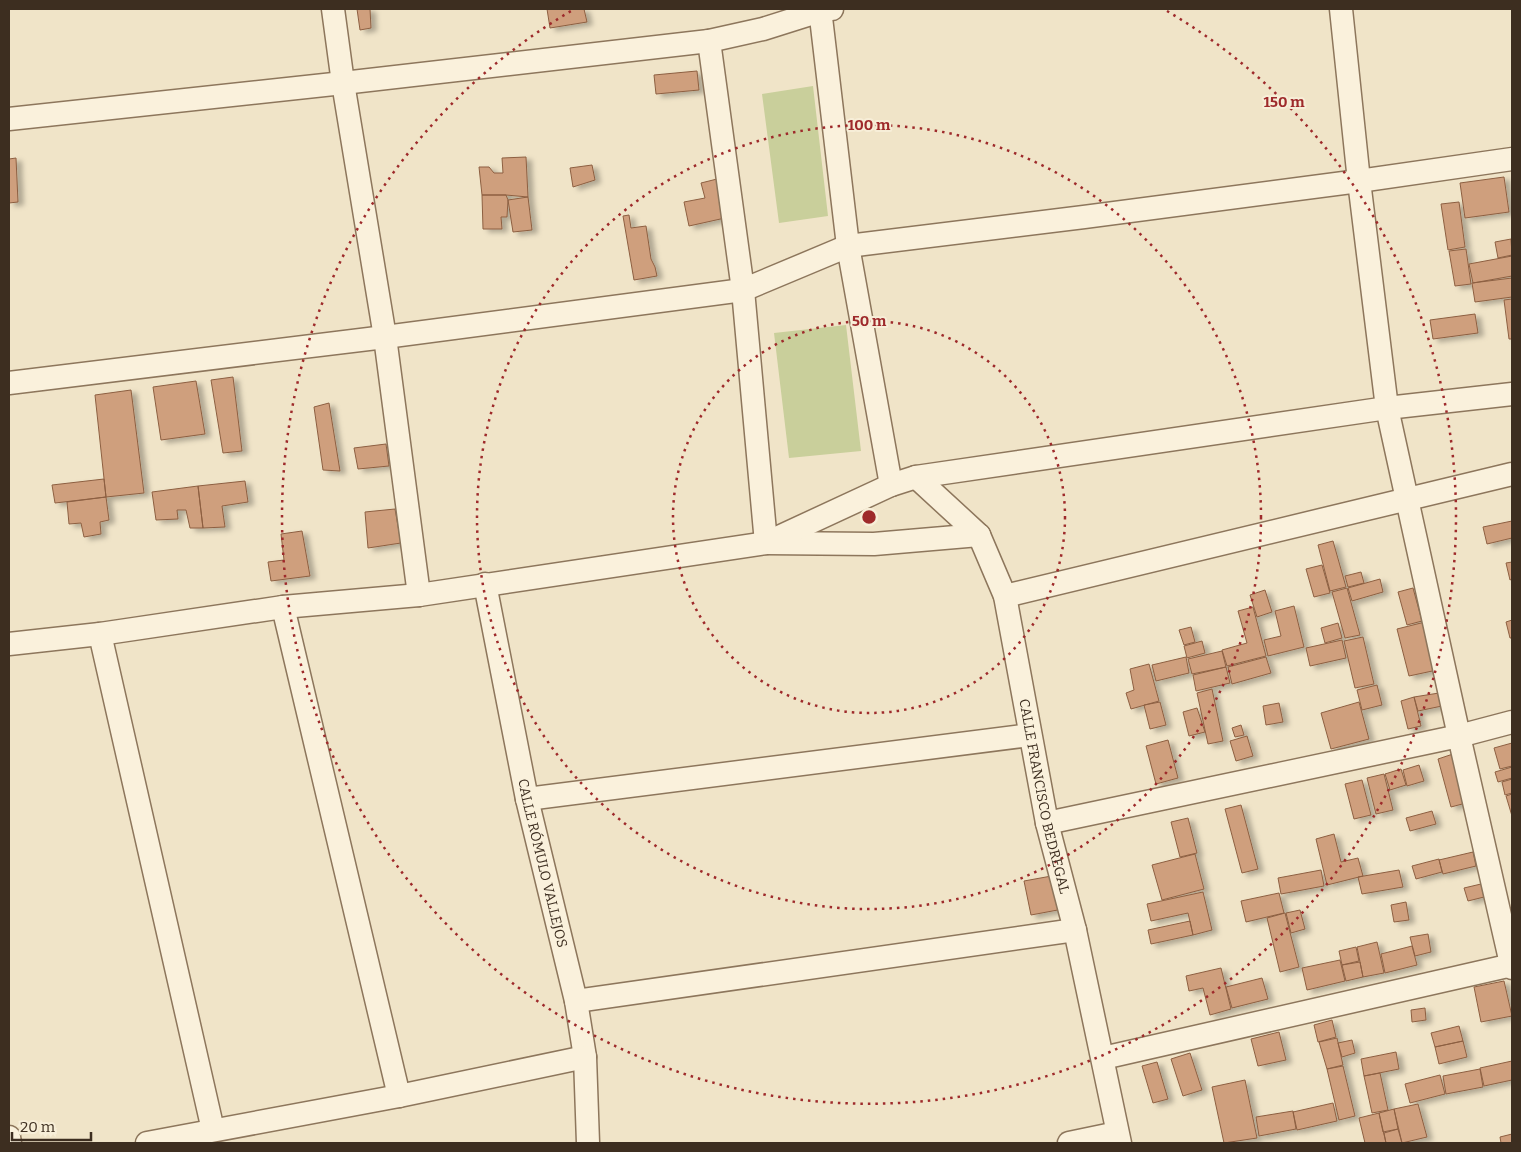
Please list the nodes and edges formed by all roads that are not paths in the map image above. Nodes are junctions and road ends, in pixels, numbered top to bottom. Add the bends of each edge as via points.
1 (333, 9) edge
2 (824, 9) edge
3 (1341, 9) edge
4 (709, 41) junction
5 (342, 83) junction
6 (9, 119) edge
7 (1512, 160) edge
8 (1359, 181) junction
9 (848, 246) junction
10 (742, 290) junction
11 (384, 338) junction
12 (9, 383) edge
13 (1512, 394) edge
14 (1387, 408) junction
15 (1512, 474) edge
16 (916, 477) junction
17 (891, 485) junction
18 (1406, 499) junction
19 (979, 535) junction
20 (766, 543) junction
21 (485, 584) junction
22 (419, 595) junction
23 (1005, 596) junction
24 (282, 607) junction
25 (100, 634) junction
26 (9, 644) edge
27 (1512, 722) edge
28 (1030, 735) junction
29 (1459, 736) junction
30 (527, 799) junction
31 (1047, 823) junction
32 (1075, 930) junction
33 (1512, 966) edge
34 (576, 1001) junction
35 (585, 1057) junction
36 (1103, 1058) junction
37 (399, 1096) junction
38 (213, 1130) junction
39 (9, 1137) edge
40 (1119, 1138) edge
41 (10, 1143) edge
42 (147, 1143) edge
43 (588, 1143) edge
44 (1070, 1143) edge

1 - 5 street
2 - 4 street via 764,29
2 - 9 street
3 - 8 street
4 - 5 street
4 - 10 street
5 - 6 street
5 - 11 street
7 - 8 street
8 - 9 street
8 - 14 street
9 - 10 street
9 - 17 street
10 - 11 street
10 - 20 street
11 - 12 street
11 - 22 street
13 - 14 street
14 - 16 street
14 - 18 street
15 - 18 street
16 - 17 street
16 - 19 street, CALLE FRANCISCO BEDREGAL
17 - 20 street
18 - 23 street
18 - 29 street
19 - 20 street via 874,544
19 - 23 street, CALLE FRANCISCO BEDREGAL
20 - 21 street
21 - 22 street
21 - 30 street, CALLE RÓMULO VALLEJOS
22 - 24 street
23 - 28 street, CALLE FRANCISCO BEDREGAL
24 - 25 street
24 - 37 street
25 - 26 street
25 - 38 street
27 - 29 street
28 - 30 street
28 - 31 street, CALLE FRANCISCO BEDREGAL
29 - 31 street
29 - 33 street
30 - 34 street, CALLE RÓMULO VALLEJOS
31 - 32 street, CALLE FRANCISCO BEDREGAL
32 - 34 street
32 - 36 street, CALLE FRANCISCO BEDREGAL
33 - 36 street
34 - 35 street, CALLE RÓMULO VALLEJOS
35 - 37 street
35 - 43 street, CALLE RÓMULO VALLEJOS
36 - 40 street, CALLE FRANCISCO BEDREGAL
37 - 38 street
38 - 42 street
39 - 41 street
40 - 44 street

